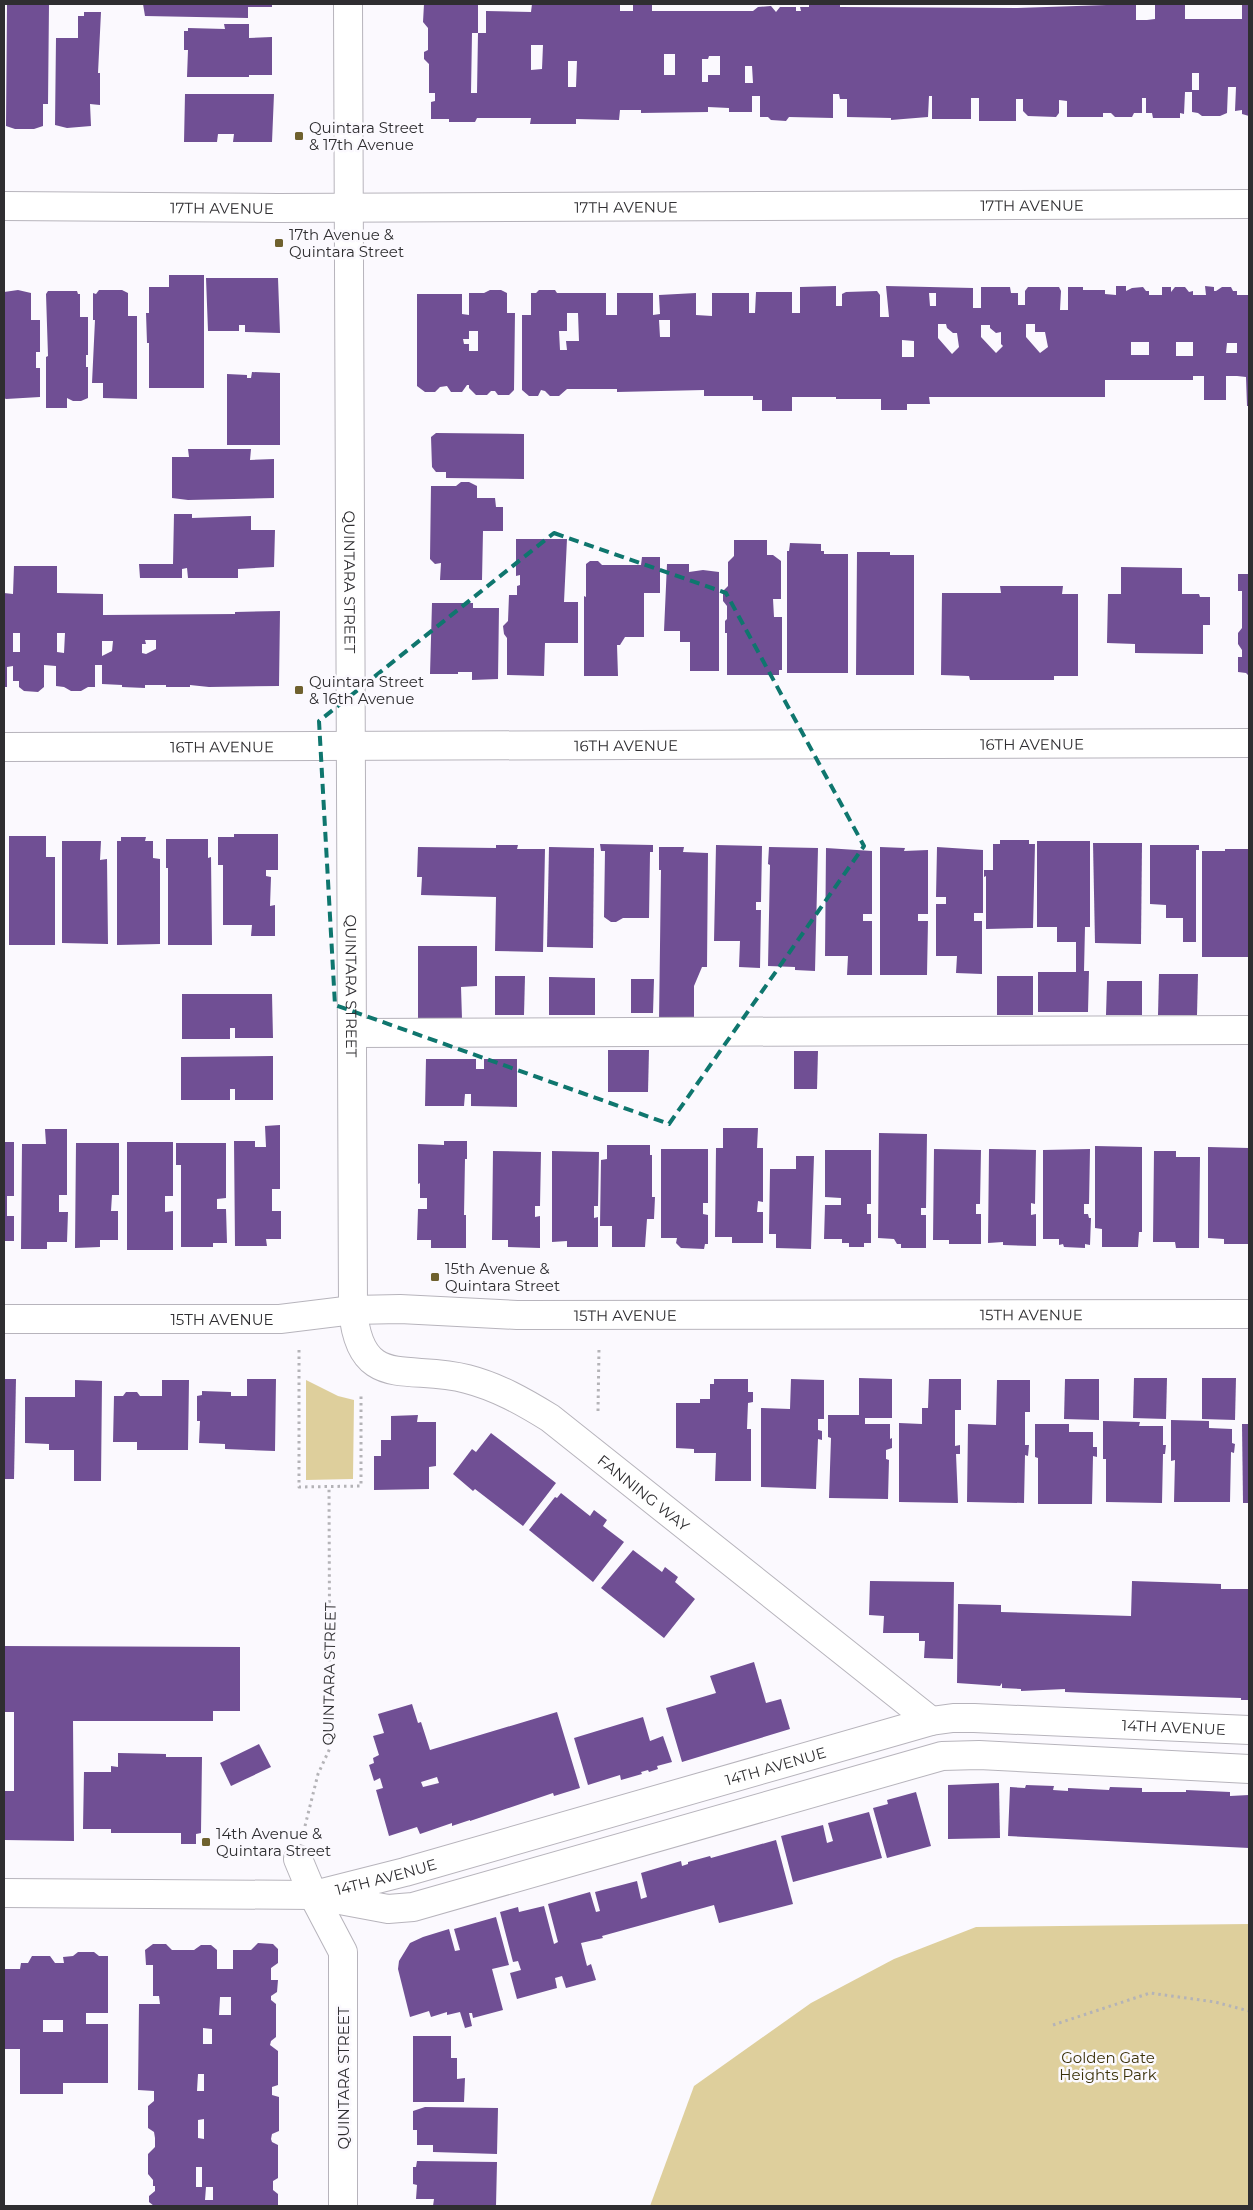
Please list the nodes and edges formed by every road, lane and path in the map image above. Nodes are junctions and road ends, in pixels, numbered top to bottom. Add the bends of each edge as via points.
1 (348, 4) edge
2 (1249, 204) edge
3 (4, 206) edge
4 (350, 207) junction
5 (1249, 743) edge
6 (351, 746) junction
7 (4, 747) edge
8 (1249, 1030) edge
9 (352, 1033) junction
10 (353, 1310) junction
11 (1249, 1314) edge
12 (600, 1315) junction
13 (298, 1317) junction
14 (4, 1319) edge
15 (367, 1357) junction
16 (597, 1454) junction
17 (329, 1486) junction
18 (931, 1721) junction
19 (1249, 1730) edge
20 (1249, 1769) edge
21 (298, 1859) joint
22 (4, 1893) edge
23 (313, 1895) junction
24 (1249, 2011) edge
25 (1053, 2025) dead end
26 (342, 2206) edge

1 - 4 street, QUINTARA STREET
2 - 4 street, 17TH AVENUE
3 - 4 street, 17TH AVENUE
4 - 6 street, QUINTARA STREET
5 - 6 street, 16TH AVENUE
6 - 7 street, 16TH AVENUE
6 - 9 street, QUINTARA STREET
8 - 9 street
9 - 10 street, QUINTARA STREET
10 - 12 street, 15TH AVENUE
10 - 13 street, 15TH AVENUE
10 - 15 street via 354,1328
11 - 12 street, 15TH AVENUE
12 - 16 path
13 - 14 street, 15TH AVENUE
13 - 17 path via 299,1487
15 - 16 street, FANNING WAY via 392,1371 466,1378 495,1388 550,1418
15 - 17 path via 360,1399 361,1486
16 - 18 street, FANNING WAY
17 - 21 path, QUINTARA STREET via 330,1748 318,1774
18 - 19 street, 14TH AVENUE via 974,1718
18 - 23 street, 14TH AVENUE via 405,1872
20 - 23 street, 14TH AVENUE via 979,1755 942,1756 413,1907 388,1909
21 - 23 street, QUINTARA STREET
22 - 23 street, 14TH AVENUE
23 - 26 street, QUINTARA STREET via 343,1952
24 - 25 path via 1215,2002 1150,1993

